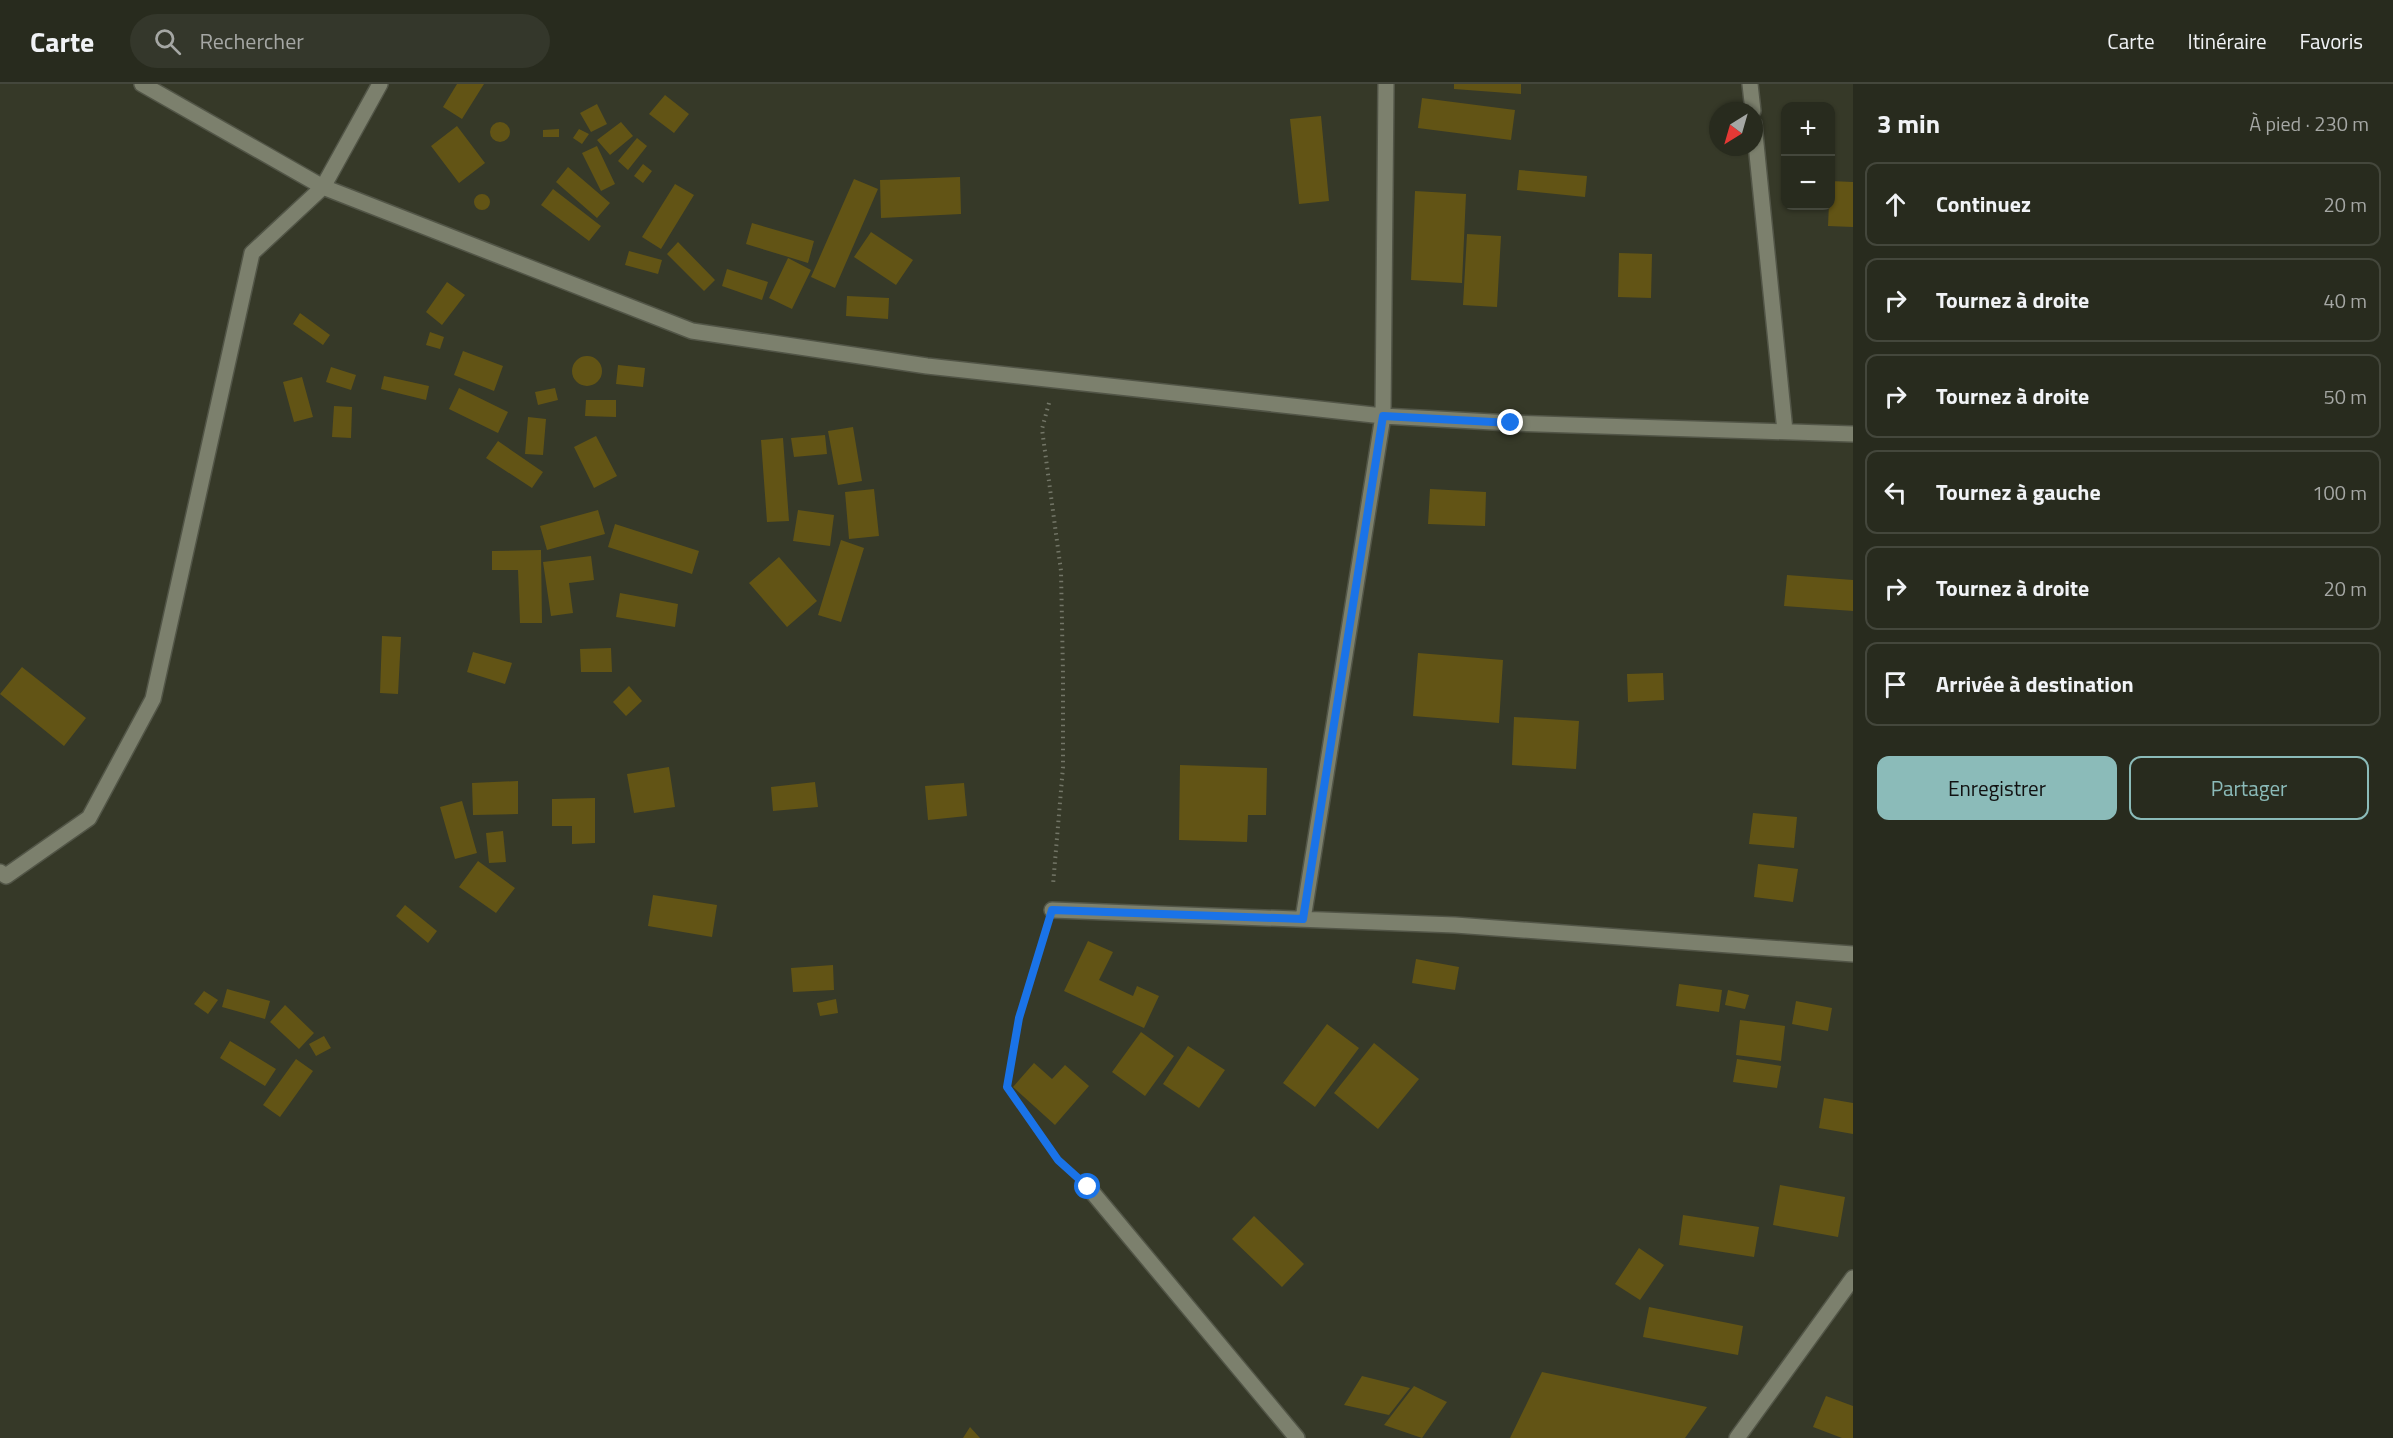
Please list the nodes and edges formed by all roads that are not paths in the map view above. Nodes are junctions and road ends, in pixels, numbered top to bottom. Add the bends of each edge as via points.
1 (142, 84) edge
2 (380, 84) edge
3 (1386, 84) edge
4 (1750, 84) edge
5 (1752, 102) edge
6 (1757, 156) edge
7 (323, 187) junction
8 (1383, 416) junction
9 (1785, 431) junction
10 (1853, 434) edge
11 (0, 872) edge
12 (1052, 910) road end
13 (1303, 919) junction
14 (1853, 954) edge
15 (1088, 1187) road end
16 (1853, 1278) edge
17 (1297, 1438) edge
18 (1737, 1438) edge

1 - 7 street
2 - 7 street
3 - 8 street
4 - 5 street
6 - 9 street
7 - 8 street via 692,331 927,366
7 - 11 street via 252,254 153,699 89,818 6,876
8 - 9 street
8 - 13 street
9 - 10 street
12 - 13 street
13 - 14 street via 1455,925
15 - 17 street
16 - 18 street

